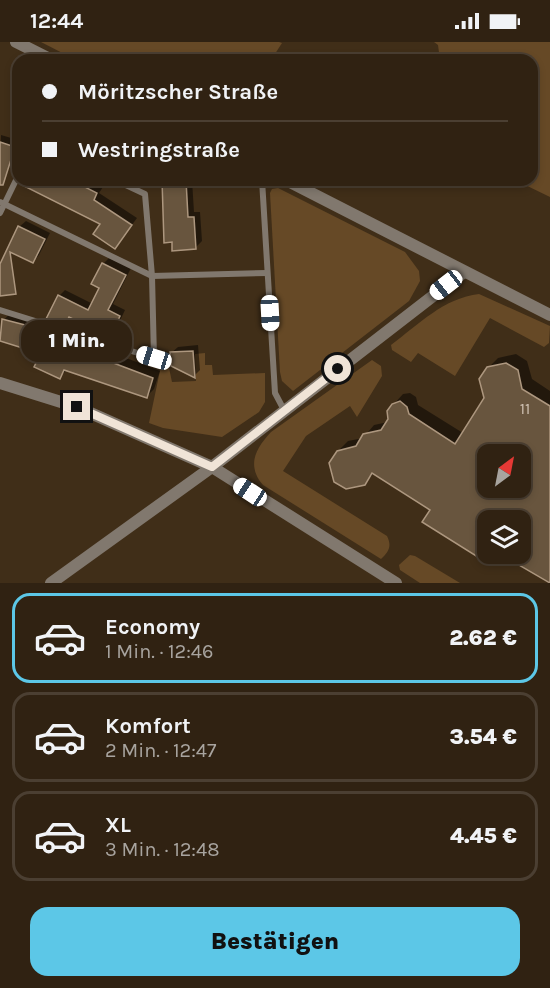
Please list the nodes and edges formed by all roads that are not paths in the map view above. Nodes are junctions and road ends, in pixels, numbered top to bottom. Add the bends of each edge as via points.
1 (16, 42) edge
2 (40, 54) edge
3 (12, 186) edge
4 (128, 186) edge
5 (262, 186) edge
6 (298, 186) edge
7 (2, 203) edge
8 (0, 213) edge
9 (464, 272) junction
10 (267, 273) junction
11 (152, 276) junction
12 (0, 310) edge
13 (550, 315) edge
14 (0, 383) edge
15 (285, 410) junction
16 (212, 467) junction
17 (51, 583) edge
18 (396, 583) edge

1 - 2 street
3 - 7 lane
4 - 11 lane via 145,194
5 - 10 lane
6 - 9 street
7 - 8 lane
7 - 11 lane
9 - 13 street
9 - 15 street
10 - 11 lane
10 - 15 lane via 275,393
11 - 12 lane via 154,358
14 - 16 street via 77,407
15 - 16 street
16 - 17 street
16 - 18 street

